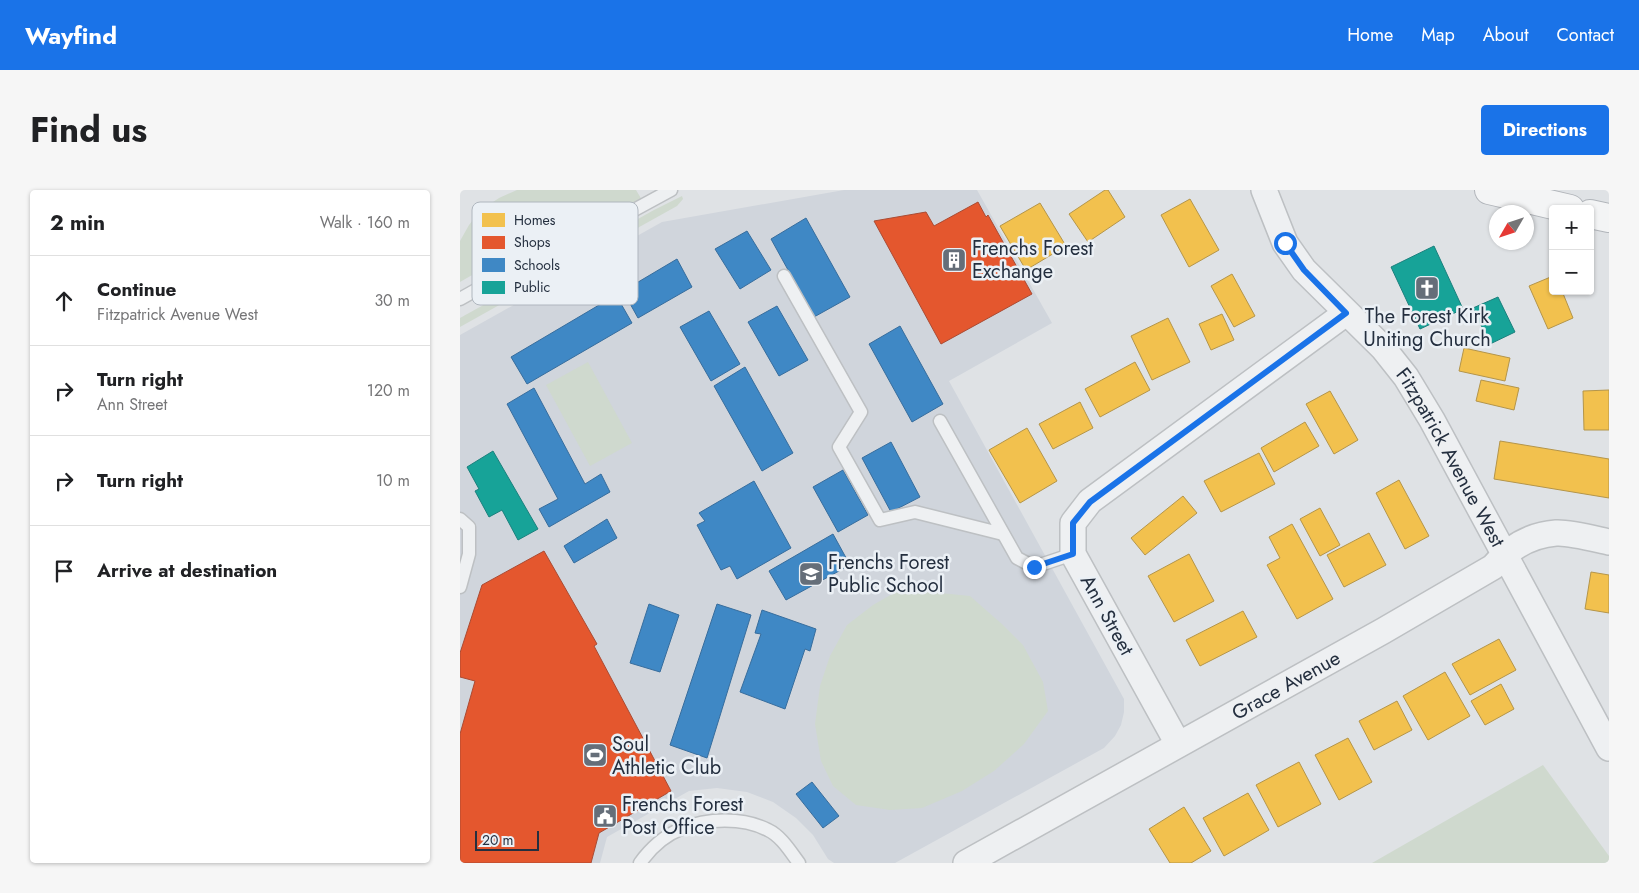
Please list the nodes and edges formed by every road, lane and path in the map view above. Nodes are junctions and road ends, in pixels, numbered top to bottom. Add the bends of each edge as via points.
1 (671, 190) edge
2 (1264, 190) edge
3 (1489, 190) edge
4 (1553, 205) edge
5 (638, 208) edge
6 (1594, 215) edge
7 (1609, 218) edge
8 (784, 276) dead end
9 (472, 292) edge
10 (460, 299) edge
11 (1346, 313) junction
12 (940, 421) dead end
13 (460, 519) edge
14 (1003, 534) junction
15 (1609, 542) edge
16 (1073, 554) junction
17 (1504, 555) junction
18 (460, 587) edge
19 (1178, 744) junction
20 (1609, 748) edge
21 (640, 863) edge
22 (799, 863) edge
23 (966, 863) edge

1 - 5 lane
2 - 11 street, Fitzpatrick Avenue West via 1285,243 1304,270
3 - 4 highway
6 - 7 highway
8 - 14 lane via 861,412 839,447 880,520 915,512
9 - 10 lane
11 - 16 street, Ann Street via 1090,502 1073,523
11 - 17 street, Fitzpatrick Avenue West via 1383,348 1406,377
12 - 14 lane
13 - 18 lane via 469,527 469,554
14 - 16 lane via 1017,558 1034,567
15 - 17 street, Grace Avenue via 1557,533 1532,538
16 - 19 street, Ann Street
17 - 19 street, Grace Avenue via 1493,567
17 - 20 street, Fitzpatrick Avenue West
19 - 23 street, Grace Avenue
21 - 22 lane via 663,840 680,829 705,822 728,821 746,822 769,830 784,842

